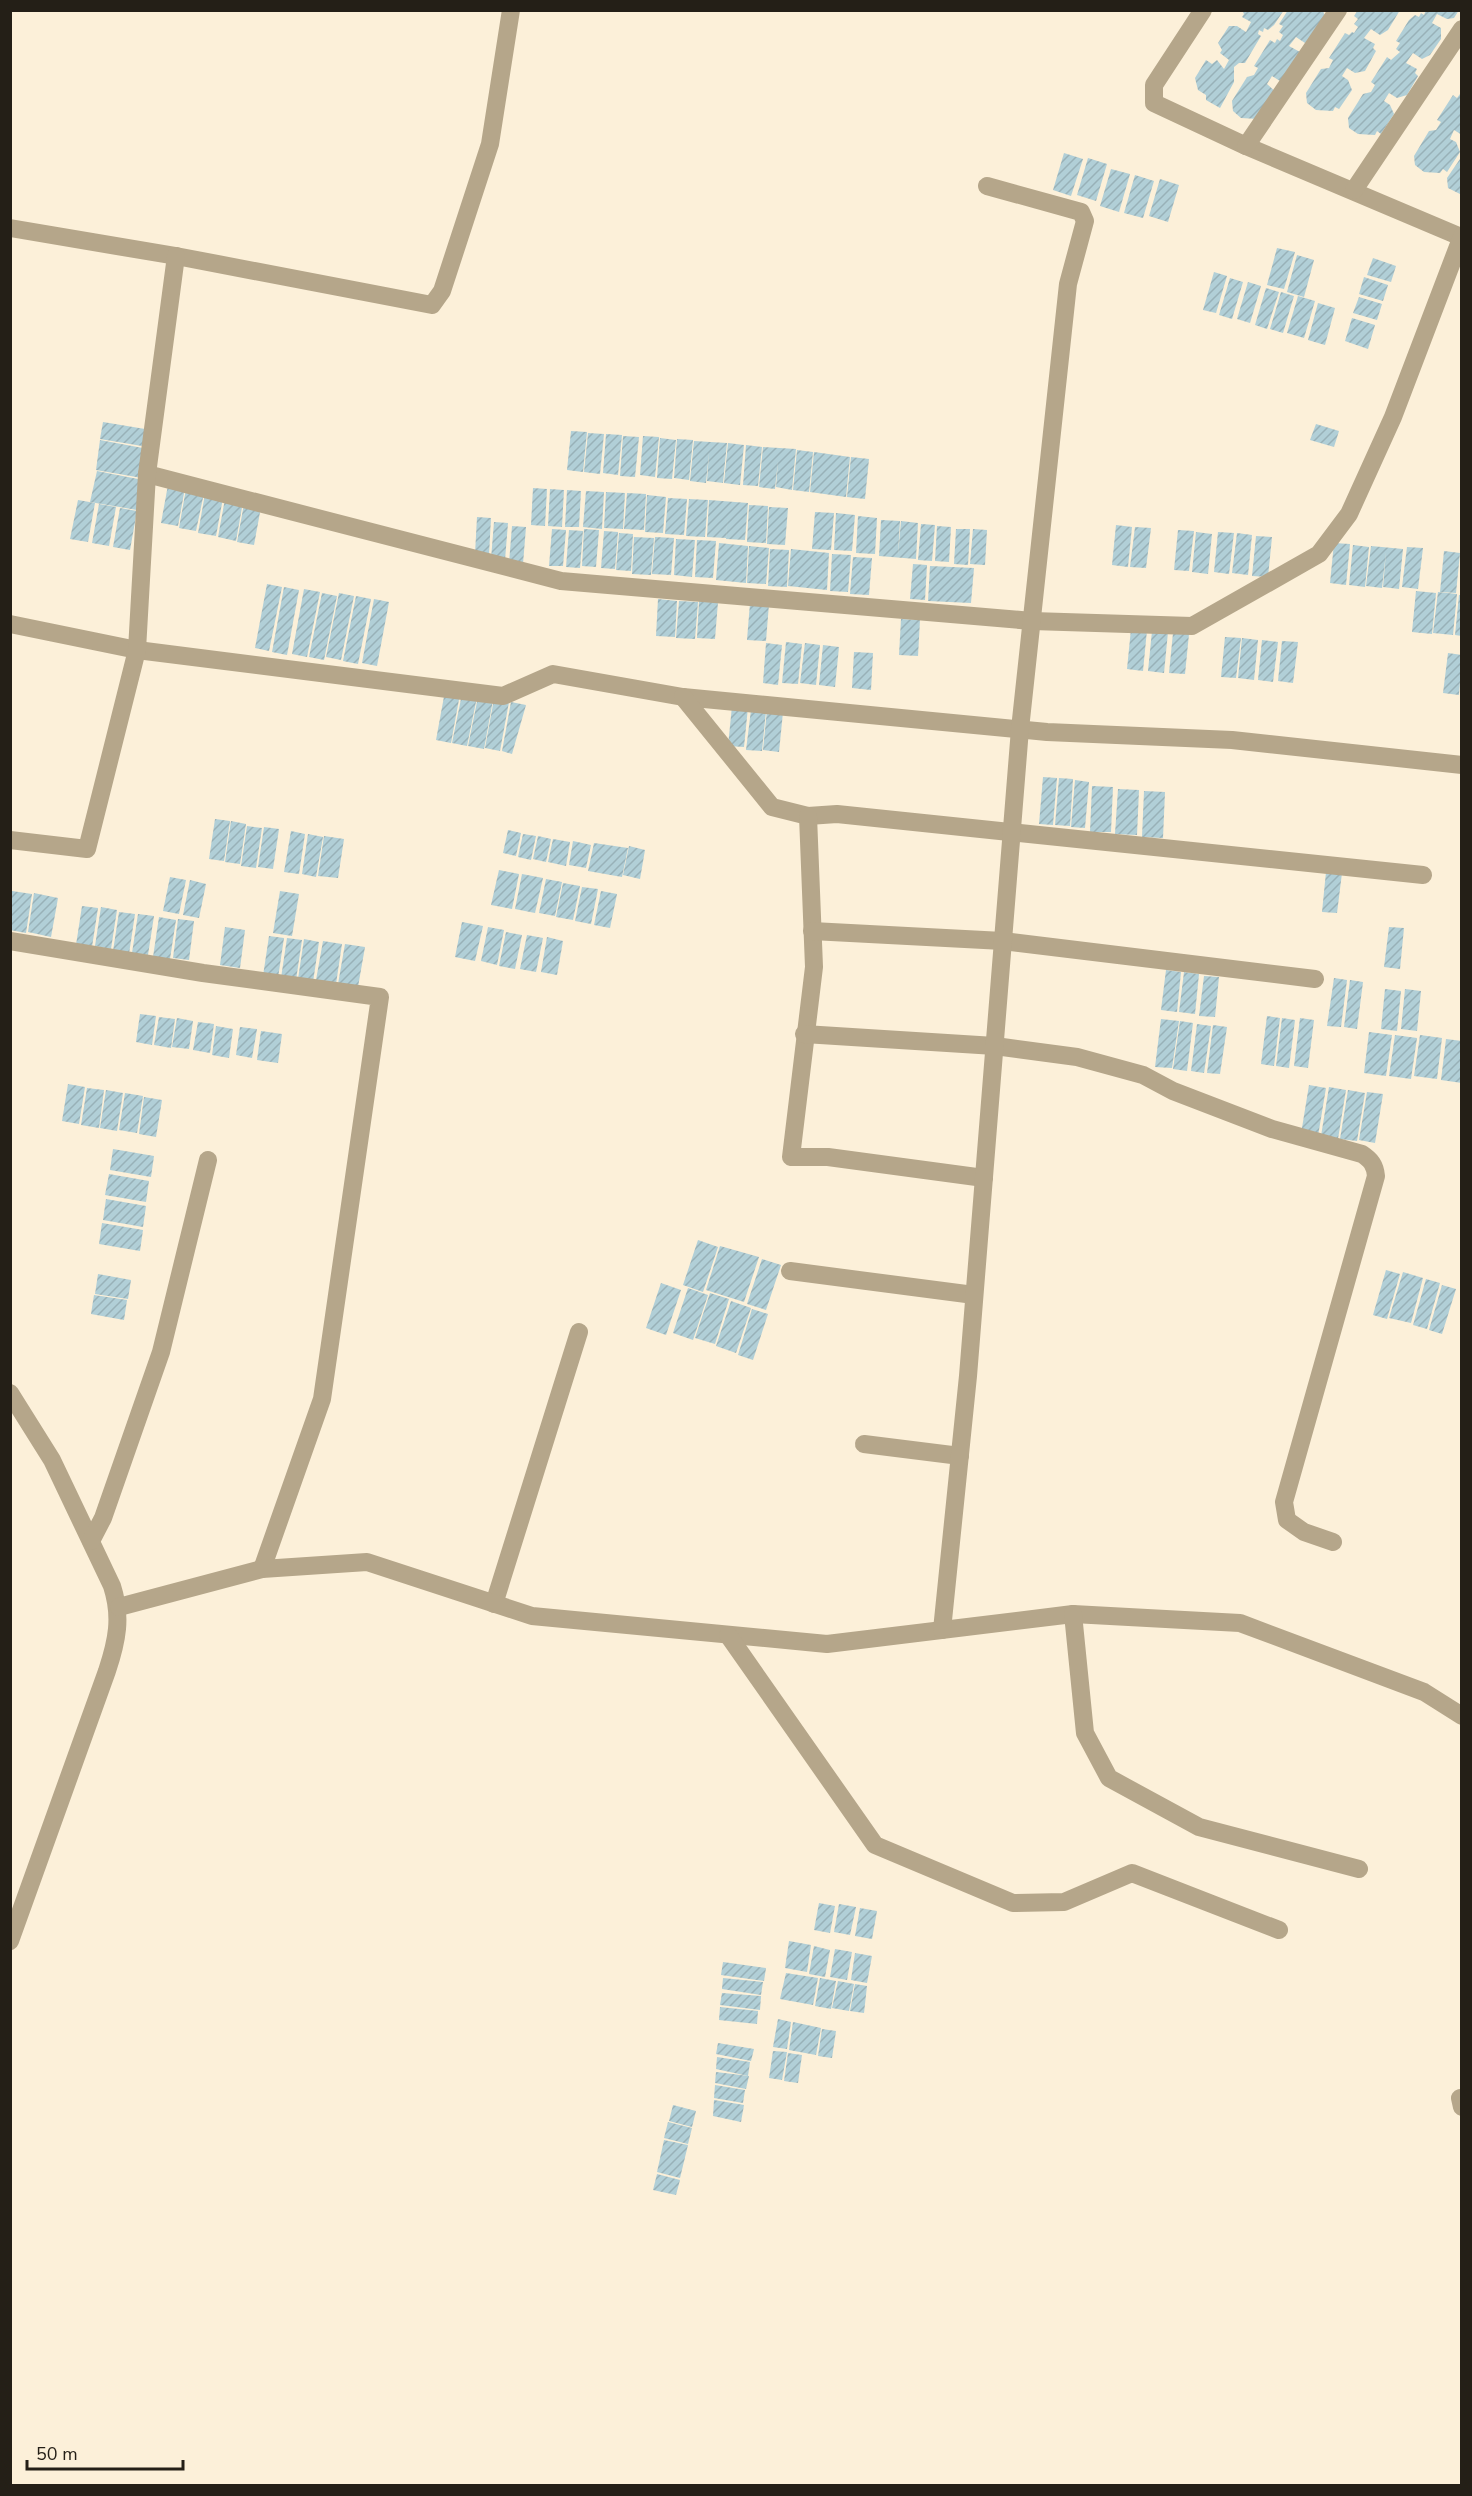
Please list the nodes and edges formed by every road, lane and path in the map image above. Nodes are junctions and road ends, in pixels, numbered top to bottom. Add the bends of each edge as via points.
1 (511, 10) edge
2 (1203, 10) edge
3 (1338, 10) edge
4 (1461, 29) edge
5 (1246, 146) junction
6 (987, 186) dead end
7 (1354, 190) junction
8 (10, 228) edge
9 (1461, 236) edge
10 (176, 256) junction
11 (147, 474) junction
12 (1032, 621) junction
13 (10, 624) edge
14 (137, 650) junction
15 (683, 697) junction
16 (1020, 729) junction
17 (1461, 765) edge
18 (808, 816) junction
19 (1012, 833) junction
20 (10, 840) edge
21 (1423, 875) dead end
22 (812, 931) junction
23 (10, 941) edge
24 (1003, 941) junction
25 (1315, 979) dead end
26 (804, 1034) junction
27 (995, 1046) junction
28 (208, 1160) dead end
29 (984, 1178) junction
30 (790, 1271) dead end
31 (974, 1295) junction
32 (579, 1332) dead end
33 (10, 1393) edge
34 (864, 1444) dead end
35 (960, 1456) junction
36 (91, 1541) junction
37 (1333, 1542) dead end
38 (262, 1569) junction
39 (494, 1604) junction
40 (119, 1607) junction
41 (1073, 1614) junction
42 (942, 1630) junction
43 (728, 1635) junction
44 (1461, 1716) edge
45 (1359, 1869) dead end
46 (1279, 1930) dead end
47 (10, 1941) edge

1 - 10 street via 490,144 442,291 432,305
2 - 5 street via 1154,85 1154,103
3 - 5 street
4 - 7 street
5 - 7 street
6 - 12 street via 1081,212 1085,221 1068,284
7 - 9 street
8 - 10 street
9 - 12 street via 1393,417 1349,514 1318,554 1192,626
10 - 11 street
11 - 12 street via 561,581
11 - 14 street
12 - 16 street
13 - 14 street
14 - 15 street via 503,696 554,674
14 - 20 street via 87,849
15 - 16 street
15 - 18 street via 772,807
16 - 17 street via 1232,740
16 - 19 street
18 - 19 street via 837,814
18 - 22 street
19 - 21 street
19 - 24 street
22 - 24 street
22 - 26 street via 813,967
23 - 38 street via 380,997 322,1399
24 - 25 street
24 - 27 street
26 - 27 street
26 - 29 street via 791,1157 828,1157
27 - 29 street
27 - 37 street via 1117,1066 1220,1110 1370,1159 1376,1176 1284,1502 1287,1520 1293,1525
28 - 36 street via 161,1352 103,1518
29 - 31 street
30 - 31 street
31 - 35 street
32 - 39 street
33 - 36 street via 52,1460
34 - 35 street
35 - 42 street
36 - 40 street
38 - 39 street via 367,1562
38 - 40 street
39 - 43 street via 532,1616
40 - 47 street via 115,1646
41 - 42 street
41 - 44 street via 1240,1623 1424,1692
41 - 45 street via 1085,1732 1109,1778 1199,1827
42 - 43 street via 827,1644
43 - 46 street via 875,1845 1013,1903 1064,1902 1132,1873

